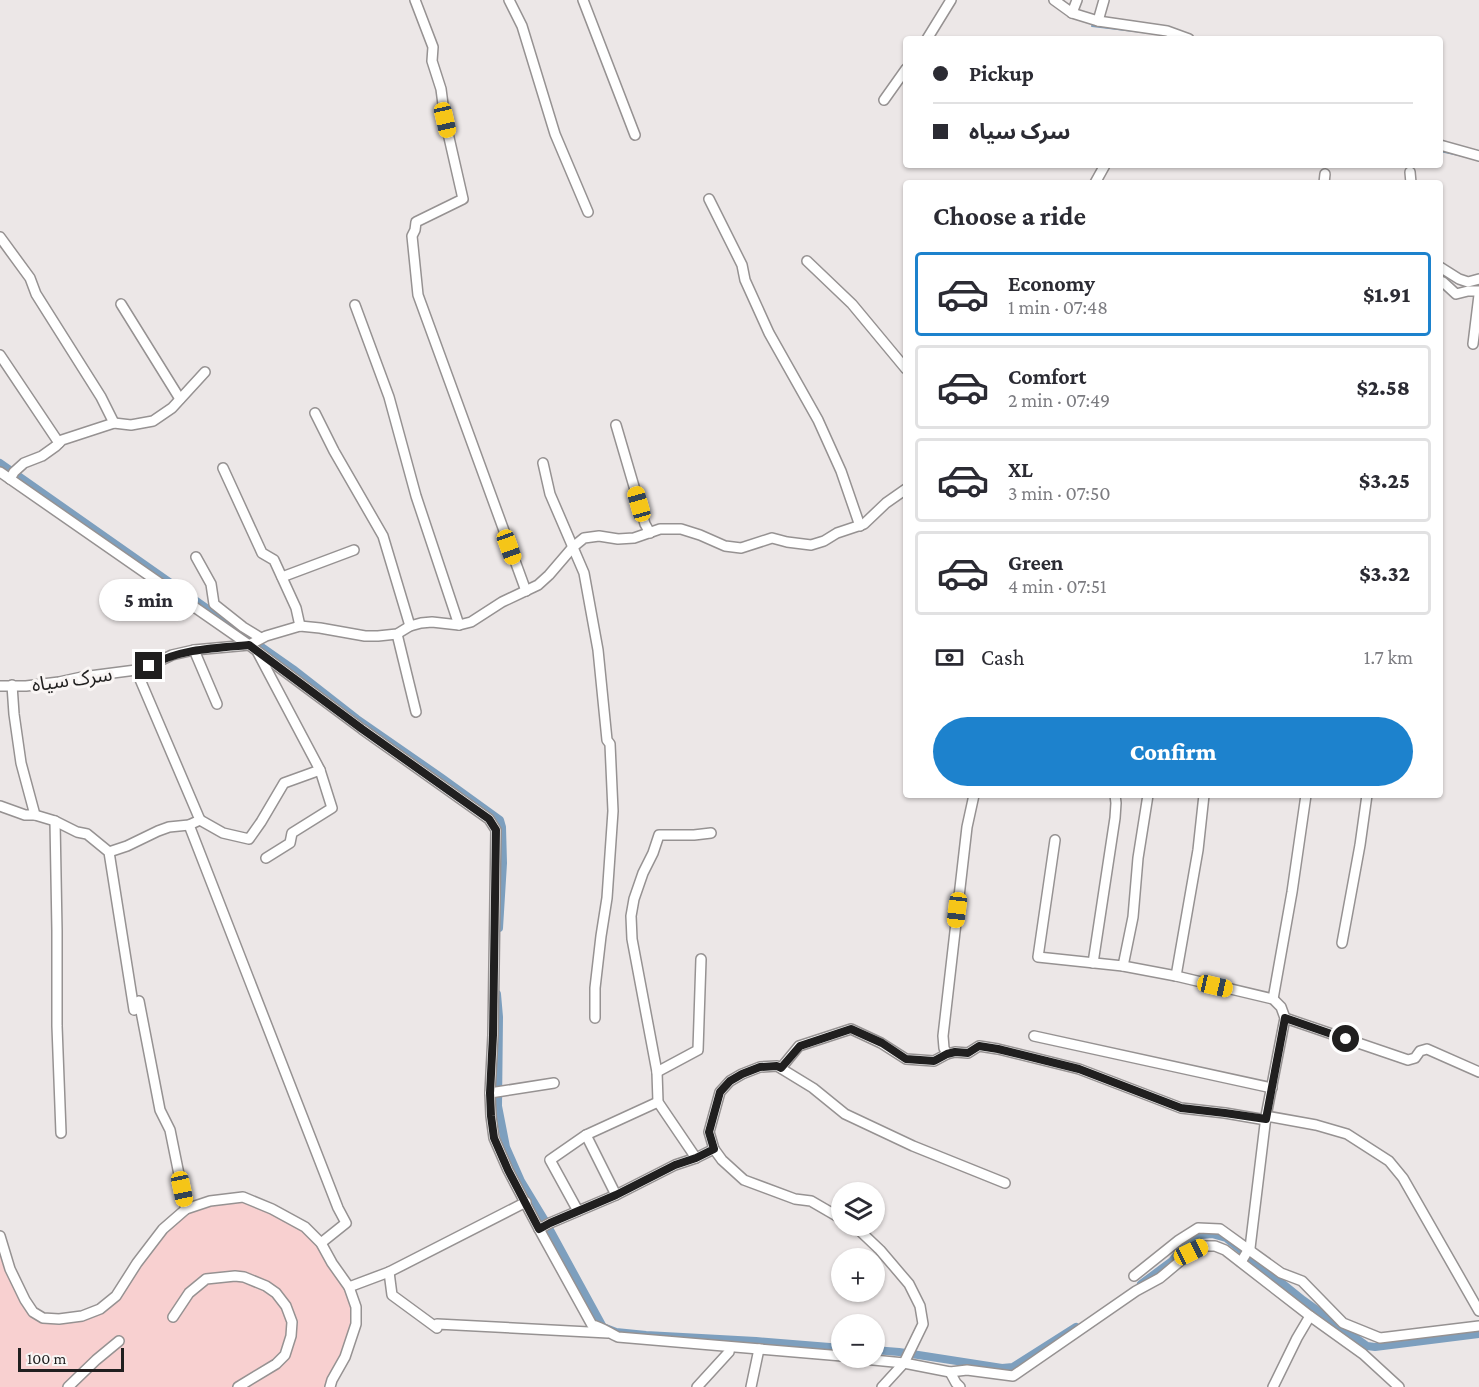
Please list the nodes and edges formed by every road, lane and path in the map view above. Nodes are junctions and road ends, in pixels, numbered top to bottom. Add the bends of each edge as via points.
1 (415, 0) edge
2 (509, 0) edge
3 (583, 0) edge
4 (951, 0) edge
5 (1054, 0) edge
6 (1077, 0) edge
7 (1104, 0) edge
8 (1072, 14) junction
9 (1098, 21) junction
10 (1166, 35) edge
11 (929, 36) edge
12 (903, 73) edge
13 (884, 100) dead end
14 (635, 135) dead end
15 (1443, 145) edge
16 (1479, 156) edge
17 (1410, 172) dead end
18 (1411, 180) edge
19 (709, 200) dead end
20 (588, 212) dead end
21 (0, 237) edge
22 (807, 261) dead end
23 (1443, 269) edge
24 (1479, 279) edge
25 (1443, 282) edge
26 (1479, 291) edge
27 (1479, 295) edge
28 (121, 304) dead end
29 (355, 305) dead end
30 (1473, 344) dead end
31 (0, 355) edge
32 (903, 365) edge
33 (205, 372) dead end
34 (180, 399) junction
35 (315, 413) dead end
36 (114, 423) junction
37 (616, 425) dead end
38 (59, 443) junction
39 (543, 463) dead end
40 (223, 468) dead end
41 (0, 472) edge
42 (12, 476) junction
43 (903, 491) edge
44 (860, 526) junction
45 (650, 533) junction
46 (573, 547) junction
47 (354, 550) dead end
48 (196, 556) dead end
49 (282, 577) junction
50 (525, 591) junction
51 (300, 626) junction
52 (411, 626) junction
53 (459, 626) junction
54 (397, 634) junction
55 (255, 643) junction
56 (194, 650) junction
57 (136, 670) junction
58 (0, 686) edge
59 (12, 686) junction
60 (217, 704) dead end
61 (416, 712) dead end
62 (320, 770) junction
63 (973, 798) edge
64 (1115, 798) edge
65 (1148, 798) edge
66 (1204, 798) edge
67 (1306, 798) edge
68 (1367, 798) edge
69 (0, 806) edge
70 (35, 815) junction
71 (200, 820) junction
72 (55, 821) junction
73 (189, 825) junction
74 (711, 832) dead end
75 (1055, 840) dead end
76 (109, 852) junction
77 (266, 858) dead end
78 (1342, 943) dead end
79 (701, 959) dead end
80 (1093, 963) junction
81 (1123, 966) junction
82 (1176, 976) junction
83 (135, 981) dead end
84 (1273, 999) junction
85 (134, 1010) dead end
86 (595, 1018) dead end
87 (1285, 1018) junction
88 (1034, 1036) dead end
89 (947, 1054) junction
90 (781, 1068) junction
91 (657, 1072) junction
92 (1479, 1072) edge
93 (554, 1083) dead end
94 (1272, 1088) junction
95 (495, 1093) junction
96 (658, 1102) junction
97 (1266, 1118) junction
98 (61, 1133) dead end
99 (586, 1136) junction
100 (714, 1149) junction
101 (696, 1158) junction
102 (1005, 1183) dead end
103 (616, 1195) junction
104 (526, 1202) junction
105 (186, 1209) junction
106 (578, 1211) junction
107 (831, 1213) edge
108 (544, 1226) junction
109 (0, 1236) edge
110 (865, 1236) edge
111 (321, 1243) junction
112 (1245, 1255) junction
113 (389, 1272) junction
114 (1134, 1276) dead end
115 (349, 1287) junction
116 (1479, 1311) edge
117 (1310, 1316) junction
118 (173, 1317) dead end
119 (1479, 1326) edge
120 (608, 1333) junction
121 (119, 1341) dead end
122 (730, 1347) junction
123 (759, 1349) junction
124 (831, 1355) edge
125 (907, 1356) junction
126 (885, 1357) edge
127 (950, 1372) junction
128 (68, 1387) edge
129 (238, 1387) edge
130 (330, 1387) edge
131 (697, 1387) edge
132 (751, 1387) edge
133 (882, 1387) edge
134 (960, 1387) edge
135 (1273, 1387) edge
136 (1400, 1387) edge

1 - 50 street via 434,47 432,61 463,199 416,222 412,237 418,295
2 - 20 street via 522,26 555,134
3 - 14 street
4 - 11 street
5 - 8 street
6 - 8 street
7 - 9 street
8 - 9 street
9 - 10 street
12 - 13 street
15 - 16 street
17 - 18 street
19 - 44 street via 769,333 818,420
21 - 36 street via 30,278
22 - 32 street via 852,304
23 - 24 street via 1468,282
25 - 26 street via 1456,294
27 - 30 street
28 - 34 street
29 - 53 street via 389,397 416,496
31 - 38 street
33 - 34 street
34 - 36 street via 153,421
35 - 52 street via 384,536
36 - 38 street
37 - 45 street
38 - 42 street via 24,463
39 - 46 street via 550,494
40 - 49 street via 262,553 274,560
41 - 42 street
42 - 55 street
43 - 44 street
44 - 45 street via 811,545 772,538 741,548 681,529
45 - 46 street via 634,538 584,538
46 - 50 street via 549,575
46 - 86 street via 584,573 598,650 613,812
47 - 49 street
48 - 55 street via 211,584 214,604 243,627
49 - 51 street
50 - 53 street
51 - 54 street via 365,636
51 - 55 street, سرک سیاه
52 - 53 street via 421,622
52 - 54 street
54 - 61 street
55 - 56 street, سرک سیاه
55 - 62 street
55 - 95 street via 362,729 489,819 496,830
56 - 57 street, سرک سیاه
56 - 60 street
57 - 59 street, سرک سیاه
57 - 71 street
58 - 59 street, سرک سیاه
59 - 70 street via 21,763
62 - 71 street via 284,783 249,839 223,833
62 - 77 street via 332,808 292,833 290,843
63 - 89 street via 943,1036
64 - 80 street
65 - 81 street
66 - 82 street
67 - 84 street
68 - 78 street
69 - 70 street
70 - 72 street
71 - 73 street
72 - 76 street via 87,834
72 - 98 street
73 - 76 street via 169,827
73 - 111 street via 345,1223
74 - 91 street via 659,835 634,899 632,939
75 - 80 street via 1038,957
76 - 85 street
79 - 91 street via 698,1050
80 - 81 street
81 - 82 street
82 - 84 street
83 - 105 street via 160,1110 170,1130
84 - 87 street
87 - 92 street via 1408,1060 1427,1049
87 - 94 street
88 - 94 street
89 - 90 street via 934,1061 906,1059 851,1029 800,1046
89 - 97 street via 968,1053 979,1046 998,1049 1079,1069 1181,1108
90 - 100 street via 760,1067 742,1074 720,1092 709,1132
90 - 102 street via 860,1122
91 - 96 street
93 - 95 street
94 - 97 street
95 - 104 street via 491,1116 494,1138
96 - 99 street
96 - 101 street
97 - 112 street via 1250,1248
97 - 116 street via 1347,1134 1389,1161 1403,1178
99 - 103 street
99 - 106 street via 550,1160
100 - 101 street
100 - 107 street via 744,1180 811,1201
101 - 103 street
103 - 106 street
104 - 108 street
104 - 113 street
105 - 109 street via 163,1229 116,1296 100,1309 82,1316 43,1318 33,1312 10,1269
105 - 111 street via 243,1197 305,1227
106 - 108 street
108 - 120 street via 592,1325
110 - 125 street via 909,1284 920,1305 923,1323
111 - 115 street
112 - 114 street via 1220,1229 1198,1228
112 - 117 street
112 - 119 street via 1302,1281 1343,1323 1380,1338
112 - 127 street via 1215,1246 1191,1252 1160,1278 1013,1376
113 - 115 street
113 - 120 street via 392,1295 437,1328 437,1324
115 - 130 street via 356,1324
117 - 135 street
117 - 136 street
118 - 129 street via 189,1293 206,1279 244,1277 276,1293 291,1322 285,1355
120 - 122 street
121 - 128 street
122 - 123 street
122 - 131 street
123 - 124 street
123 - 132 street
125 - 126 street
125 - 127 street
125 - 133 street
127 - 134 street

